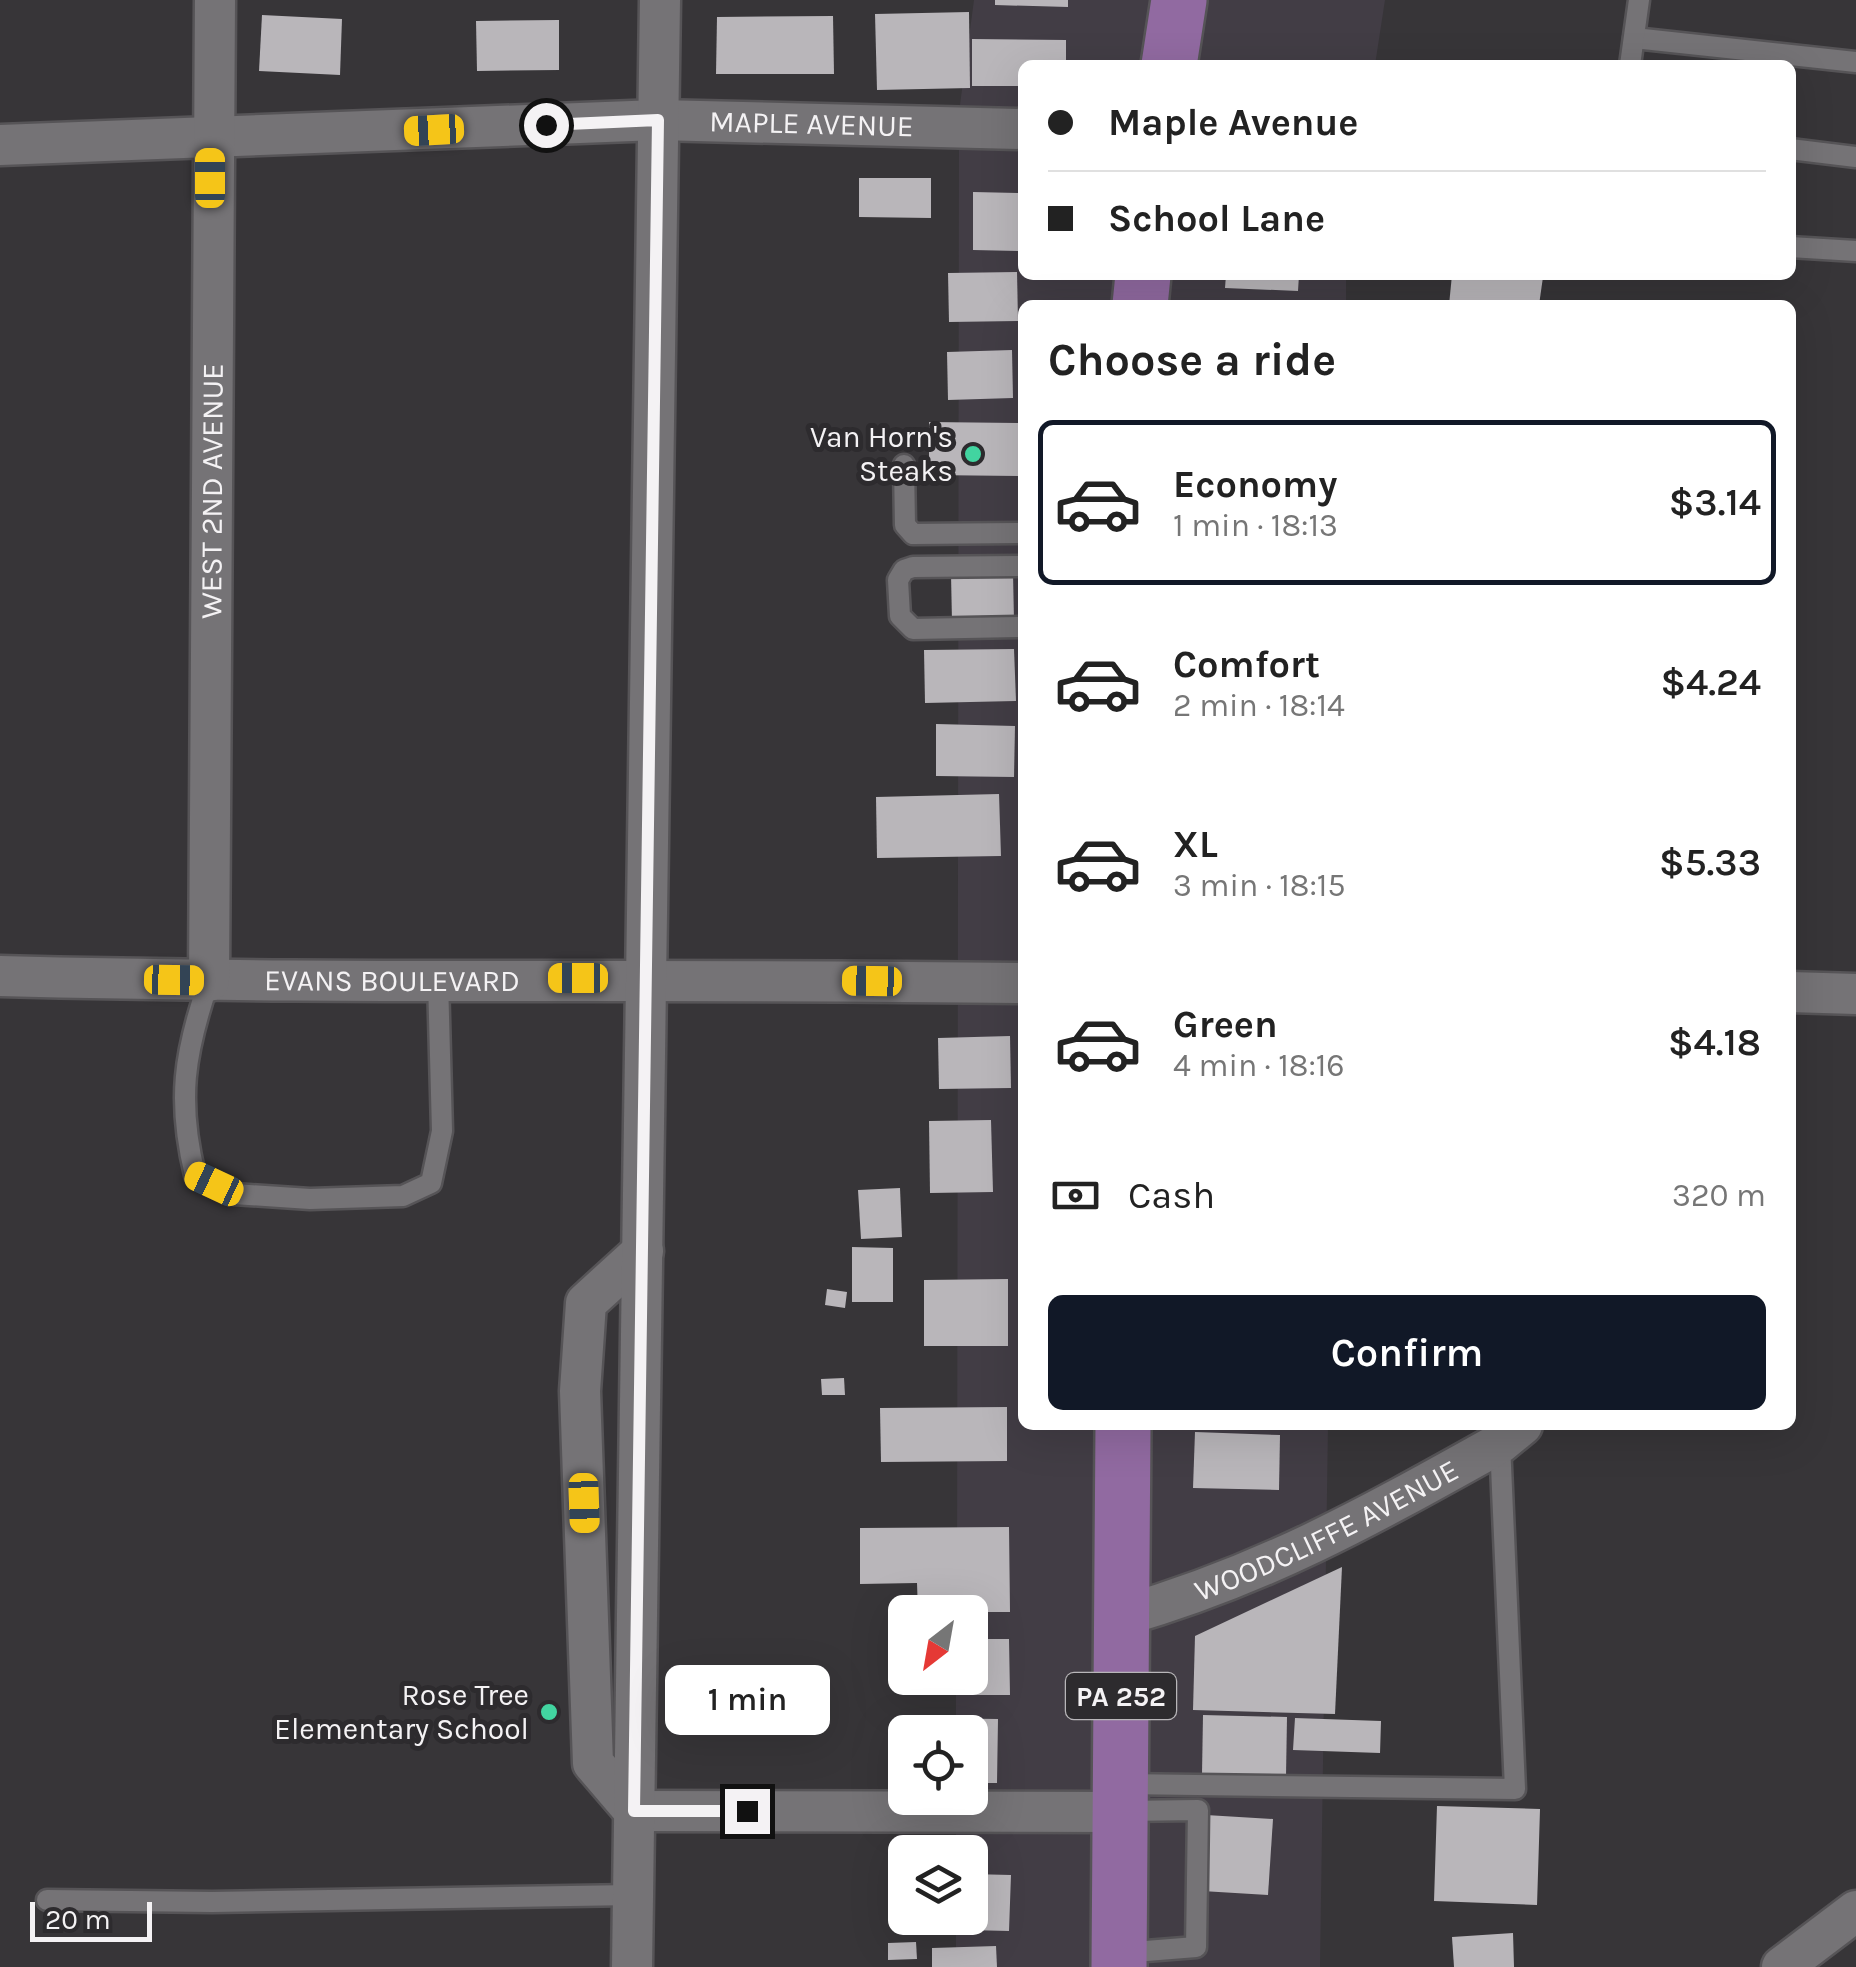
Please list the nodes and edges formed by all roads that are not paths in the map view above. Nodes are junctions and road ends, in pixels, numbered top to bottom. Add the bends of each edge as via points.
1 (214, 0) edge
2 (660, 0) edge
3 (1179, 0) edge
4 (1639, 0) edge
5 (1634, 38) junction
6 (1170, 60) edge
7 (1631, 60) edge
8 (1856, 62) edge
9 (658, 120) junction
10 (1018, 130) edge
11 (211, 140) junction
12 (0, 145) edge
13 (1796, 150) edge
14 (1856, 157) edge
15 (1796, 247) edge
16 (1856, 251) edge
17 (904, 464) dead end
18 (1018, 533) edge
19 (1018, 566) edge
20 (1018, 627) edge
21 (0, 976) edge
22 (647, 978) junction
23 (438, 979) junction
24 (209, 981) junction
25 (1018, 983) edge
26 (1796, 992) edge
27 (1856, 994) edge
28 (642, 1251) junction
29 (1123, 1430) edge
30 (1511, 1434) edge
31 (1122, 1616) junction
32 (1119, 1798) junction
33 (634, 1811) junction
34 (633, 1895) junction
35 (47, 1900) dead end
36 (1856, 1911) edge
37 (1119, 1960) edge
38 (632, 1967) edge
39 (1782, 1967) edge

1 - 11 street, WEST 2ND AVENUE
2 - 9 street
3 - 6 main road
4 - 5 lane
5 - 7 lane
5 - 8 lane
9 - 10 street, MAPLE AVENUE
9 - 11 street, MAPLE AVENUE
9 - 22 street
11 - 12 street, MAPLE AVENUE
11 - 24 street, WEST 2ND AVENUE
13 - 14 lane
15 - 16 lane
17 - 18 lane via 905,525 913,534
19 - 20 lane via 913,567 898,580 900,616 913,629
21 - 24 street, EVANS BOULEVARD
22 - 23 street, EVANS BOULEVARD
22 - 25 street, EVANS BOULEVARD
22 - 28 street
23 - 24 street, EVANS BOULEVARD
23 - 24 lane via 442,1131 431,1183 403,1196 310,1199 234,1194 195,1175 184,1130 188,1041
26 - 27 street
28 - 33 street
28 - 33 street via 586,1304 580,1391 593,1763
29 - 31 main road, PA 252
30 - 31 street, WOODCLIFFE AVENUE via 1321,1542 1206,1591
30 - 32 lane via 1515,1788
31 - 32 main road, PA 252
32 - 33 street
32 - 37 main road, PA 252
32 - 37 lane via 1198,1810 1196,1947
33 - 34 street
34 - 35 lane
34 - 38 street
36 - 39 street

